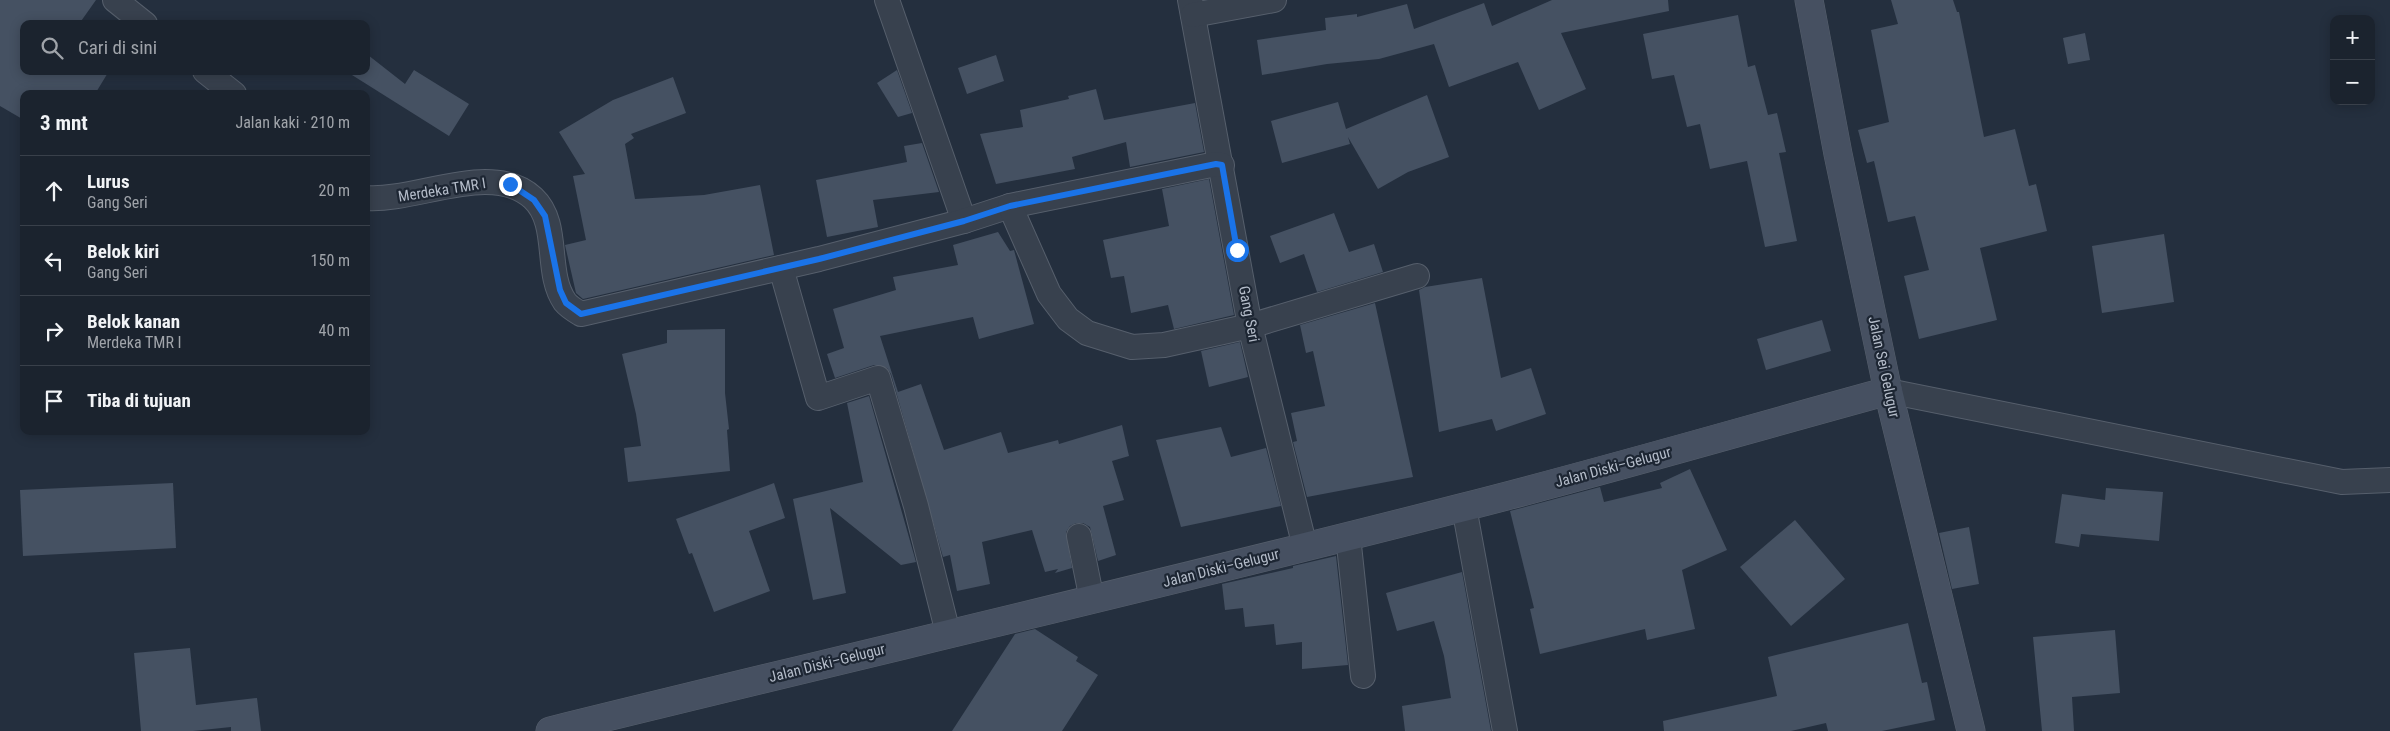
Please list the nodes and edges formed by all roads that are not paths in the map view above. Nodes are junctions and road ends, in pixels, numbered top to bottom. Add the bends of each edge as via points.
1 (115, 0) edge
2 (886, 0) edge
3 (1274, 0) edge
4 (1809, 0) edge
5 (1192, 8) edge
6 (140, 20) edge
7 (210, 75) edge
8 (229, 90) edge
9 (1222, 165) junction
10 (370, 198) edge
11 (1010, 206) junction
12 (964, 221) junction
13 (781, 268) junction
14 (1418, 276) dead end
15 (1250, 326) junction
16 (1888, 391) junction
17 (2390, 480) edge
18 (1464, 507) junction
19 (1079, 536) dead end
20 (1348, 536) junction
21 (1305, 547) junction
22 (1092, 600) junction
23 (948, 633) junction
24 (1363, 676) dead end
25 (550, 731) edge
26 (1505, 731) edge
27 (1971, 731) edge

1 - 6 street
2 - 12 street
3 - 5 street
4 - 16 main road, Jalan Sei Gelugur
5 - 9 street, Gang Seri
7 - 8 street
9 - 11 street via 1182,169
9 - 15 street, Gang Seri
10 - 13 street, Merdeka TMR I via 384,199 476,182 502,182 525,192 545,216 556,277 566,303 581,314
11 - 12 street
11 - 15 street via 1049,294 1068,319 1087,333 1132,347 1164,345
12 - 13 street
13 - 23 street via 818,398 878,378 916,506
14 - 15 street
15 - 21 street, Gang Seri
16 - 17 street via 2342,482
16 - 18 main road, Jalan Diski–Gelugur
16 - 27 main road, Jalan Sei Gelugur
18 - 20 main road, Jalan Diski–Gelugur
18 - 26 street
19 - 22 street
20 - 21 main road, Jalan Diski–Gelugur
20 - 24 street
21 - 22 main road, Jalan Diski–Gelugur
22 - 23 main road, Jalan Diski–Gelugur
23 - 25 main road, Jalan Diski–Gelugur

